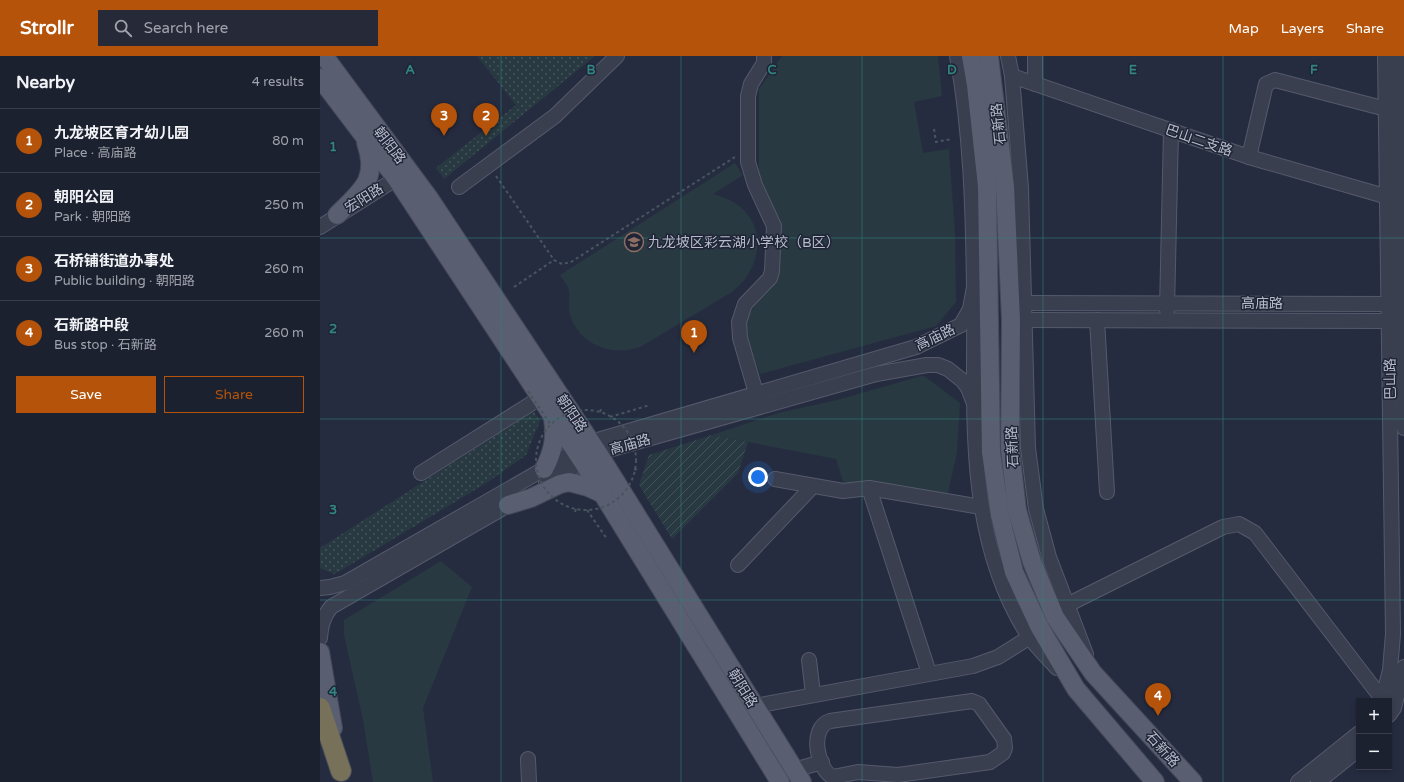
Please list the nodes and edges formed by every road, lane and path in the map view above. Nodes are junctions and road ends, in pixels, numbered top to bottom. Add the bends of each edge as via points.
1 (324, 56) edge
2 (617, 56) edge
3 (764, 56) edge
4 (958, 56) edge
5 (971, 56) edge
6 (989, 56) edge
7 (1008, 56) edge
8 (1035, 56) edge
9 (1385, 56) edge
10 (1398, 56) edge
11 (1012, 76) junction
12 (320, 78) edge
13 (1035, 84) junction
14 (1386, 109) junction
15 (934, 129) dead end
16 (1171, 130) junction
17 (362, 133) junction
18 (952, 139) dead end
19 (748, 149) junction
20 (1249, 157) junction
21 (488, 165) junction
22 (403, 174) junction
23 (459, 187) dead end
24 (1388, 197) junction
25 (337, 215) junction
26 (320, 227) edge
27 (554, 260) junction
28 (514, 287) dead end
29 (974, 287) junction
30 (1024, 302) junction
31 (1168, 302) junction
32 (1398, 304) edge
33 (1025, 320) junction
34 (1097, 320) junction
35 (1167, 320) junction
36 (1399, 321) edge
37 (916, 347) junction
38 (876, 374) junction
39 (756, 393) junction
40 (534, 395) junction
41 (650, 406) dead end
42 (975, 406) junction
43 (610, 417) junction
44 (552, 422) junction
45 (1404, 428) edge
46 (595, 447) junction
47 (579, 456) junction
48 (544, 468) junction
49 (634, 469) junction
50 (638, 470) dead end
51 (421, 473) dead end
52 (775, 479) dead end
53 (813, 486) junction
54 (869, 488) junction
55 (1398, 491) edge
56 (1107, 492) dead end
57 (603, 494) junction
58 (508, 505) junction
59 (981, 507) junction
60 (587, 510) junction
61 (607, 539) dead end
62 (738, 565) dead end
63 (320, 588) edge
64 (1067, 605) junction
65 (1398, 634) edge
66 (1030, 637) junction
67 (320, 638) edge
68 (320, 652) edge
69 (809, 660) dead end
70 (1404, 667) edge
71 (1093, 673) junction
72 (929, 674) junction
73 (1076, 689) junction
74 (814, 694) junction
75 (1380, 698) edge
76 (1383, 698) edge
77 (754, 706) junction
78 (320, 708) edge
79 (1392, 711) edge
80 (1358, 734) edge
81 (1356, 751) edge
82 (1132, 754) junction
83 (528, 759) dead end
84 (822, 762) junction
85 (341, 776) edge
86 (798, 776) edge
87 (899, 778) edge
88 (529, 782) edge
89 (780, 782) edge
90 (1142, 782) edge
91 (1154, 782) edge
92 (1193, 782) edge
93 (1298, 782) edge
94 (1318, 782) edge

1 - 22 main road, 朝阳路
2 - 21 street via 555,116
3 - 19 street via 764,63 751,84 748,96
4 - 29 street via 972,189
5 - 73 main road, 石新路 via 987,186 991,452 1000,515 1014,572 1039,626
6 - 71 main road, 石新路 via 1005,188 1012,320 1010,449 1017,510 1032,562 1055,617
7 - 11 street
8 - 13 street
9 - 14 street, 巴山路
10 - 32 street, 巴山路
11 - 13 street, 巴山二支路
11 - 30 street via 1021,188
12 - 17 main road, 朝阳路
13 - 16 street, 巴山二支路
14 - 20 street via 1275,80 1266,84
14 - 24 street, 巴山路
15 - 18 path via 936,142
16 - 20 street, 巴山二支路
16 - 31 street
17 - 22 main road, 朝阳路
17 - 25 main road via 370,154 370,173 360,192
19 - 27 path via 571,262 562,264
19 - 39 street via 751,177 773,222 775,232 772,275 746,304 739,322 740,338
20 - 24 street, 巴山二支路
21 - 23 street
21 - 27 path
22 - 25 street, 宏阳路
22 - 40 main road, 朝阳路
22 - 46 main road, 朝阳路 via 434,205
24 - 32 street, 巴山路
25 - 26 street, 宏阳路
27 - 28 path
29 - 37 street, 高庙路 via 970,310 961,325
29 - 42 street
30 - 31 street, 高庙路
30 - 33 street
31 - 32 street, 高庙路
31 - 35 street
32 - 36 street, 巴山路
33 - 34 street, 高庙路
33 - 64 street via 1028,448 1036,509 1049,557
34 - 35 street, 高庙路
34 - 56 street
35 - 36 street, 高庙路
36 - 45 street, 巴山路
36 - 55 street, 巴山路
37 - 38 street via 930,350 930,359
37 - 39 street, 高庙路
38 - 42 street, 高庙路 via 938,365 948,369 963,381
38 - 46 street, 高庙路
39 - 46 street, 高庙路
40 - 44 main road, 朝阳路
40 - 44 path, bridge
40 - 51 street
41 - 43 path
42 - 59 street
43 - 44 path, bridge via 600,410 587,410 571,412
43 - 49 path, bridge via 628,433 634,448
44 - 47 main road, 朝阳路
44 - 48 main road via 554,444
44 - 60 path, bridge via 537,448 539,478 558,502 575,510
46 - 47 street, 高庙路
46 - 77 main road, 朝阳路
47 - 48 street, 高庙路
47 - 57 main road, 朝阳路
47 - 58 street, 高庙路
48 - 63 street, 高庙路 via 345,583
49 - 50 path, bridge
49 - 60 path, bridge via 631,481 621,495 608,505
52 - 53 street
53 - 54 street via 843,491
53 - 62 street
54 - 59 street
54 - 72 street
55 - 65 street, 巴山路
57 - 58 main road via 588,486 569,482
57 - 89 main road, 朝阳路
58 - 67 street, 高庙路 via 331,607 325,614
59 - 66 street via 999,576
60 - 61 path
64 - 71 street
64 - 75 street via 1223,527 1239,524 1255,533
65 - 76 street, 巴山路
66 - 72 street via 992,660
66 - 73 street
68 - 85 main road
69 - 74 street
70 - 79 street
71 - 92 main road, 石新路
72 - 74 street
73 - 82 main road, 石新路
74 - 77 street
77 - 86 main road, 朝阳路
78 - 85 highway
80 - 93 street
81 - 94 street
82 - 90 main road
82 - 91 main road, 石新路
83 - 88 street
84 - 86 street
84 - 87 street via 832,777 858,772
84 - 87 street via 816,742 818,730 826,722 972,701 979,704 1004,739 1003,753 990,762

